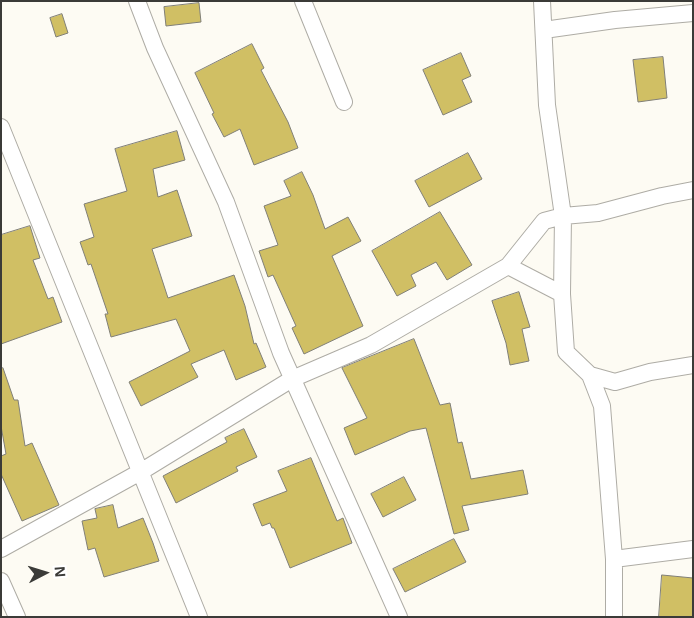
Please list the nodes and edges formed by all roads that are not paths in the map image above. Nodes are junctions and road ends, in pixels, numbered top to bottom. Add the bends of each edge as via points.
1 (137, 1) edge
2 (303, 1) edge
3 (542, 1) edge
4 (693, 13) edge
5 (544, 30) junction
6 (344, 102) dead end
7 (1, 127) edge
8 (5, 144) edge
9 (693, 190) edge
10 (563, 216) junction
11 (508, 266) junction
12 (562, 294) junction
13 (693, 365) edge
14 (590, 375) junction
15 (292, 378) junction
16 (142, 471) junction
17 (1, 549) edge
18 (693, 549) edge
19 (614, 559) junction
20 (1, 580) edge
21 (18, 617) edge
22 (200, 617) edge
23 (400, 617) edge
24 (614, 617) edge

1 - 15 street via 155,48 226,202
2 - 6 street
3 - 5 street
4 - 5 street
5 - 10 street via 547,104
7 - 8 street
8 - 16 street
9 - 10 street via 598,213
10 - 11 street via 544,221
10 - 12 street
11 - 12 street
11 - 15 street via 384,338
12 - 14 street via 566,352
13 - 14 street via 615,382
14 - 19 street via 602,406
15 - 16 street
15 - 23 street
16 - 17 street
16 - 22 street
18 - 19 street
19 - 24 street
20 - 21 street

